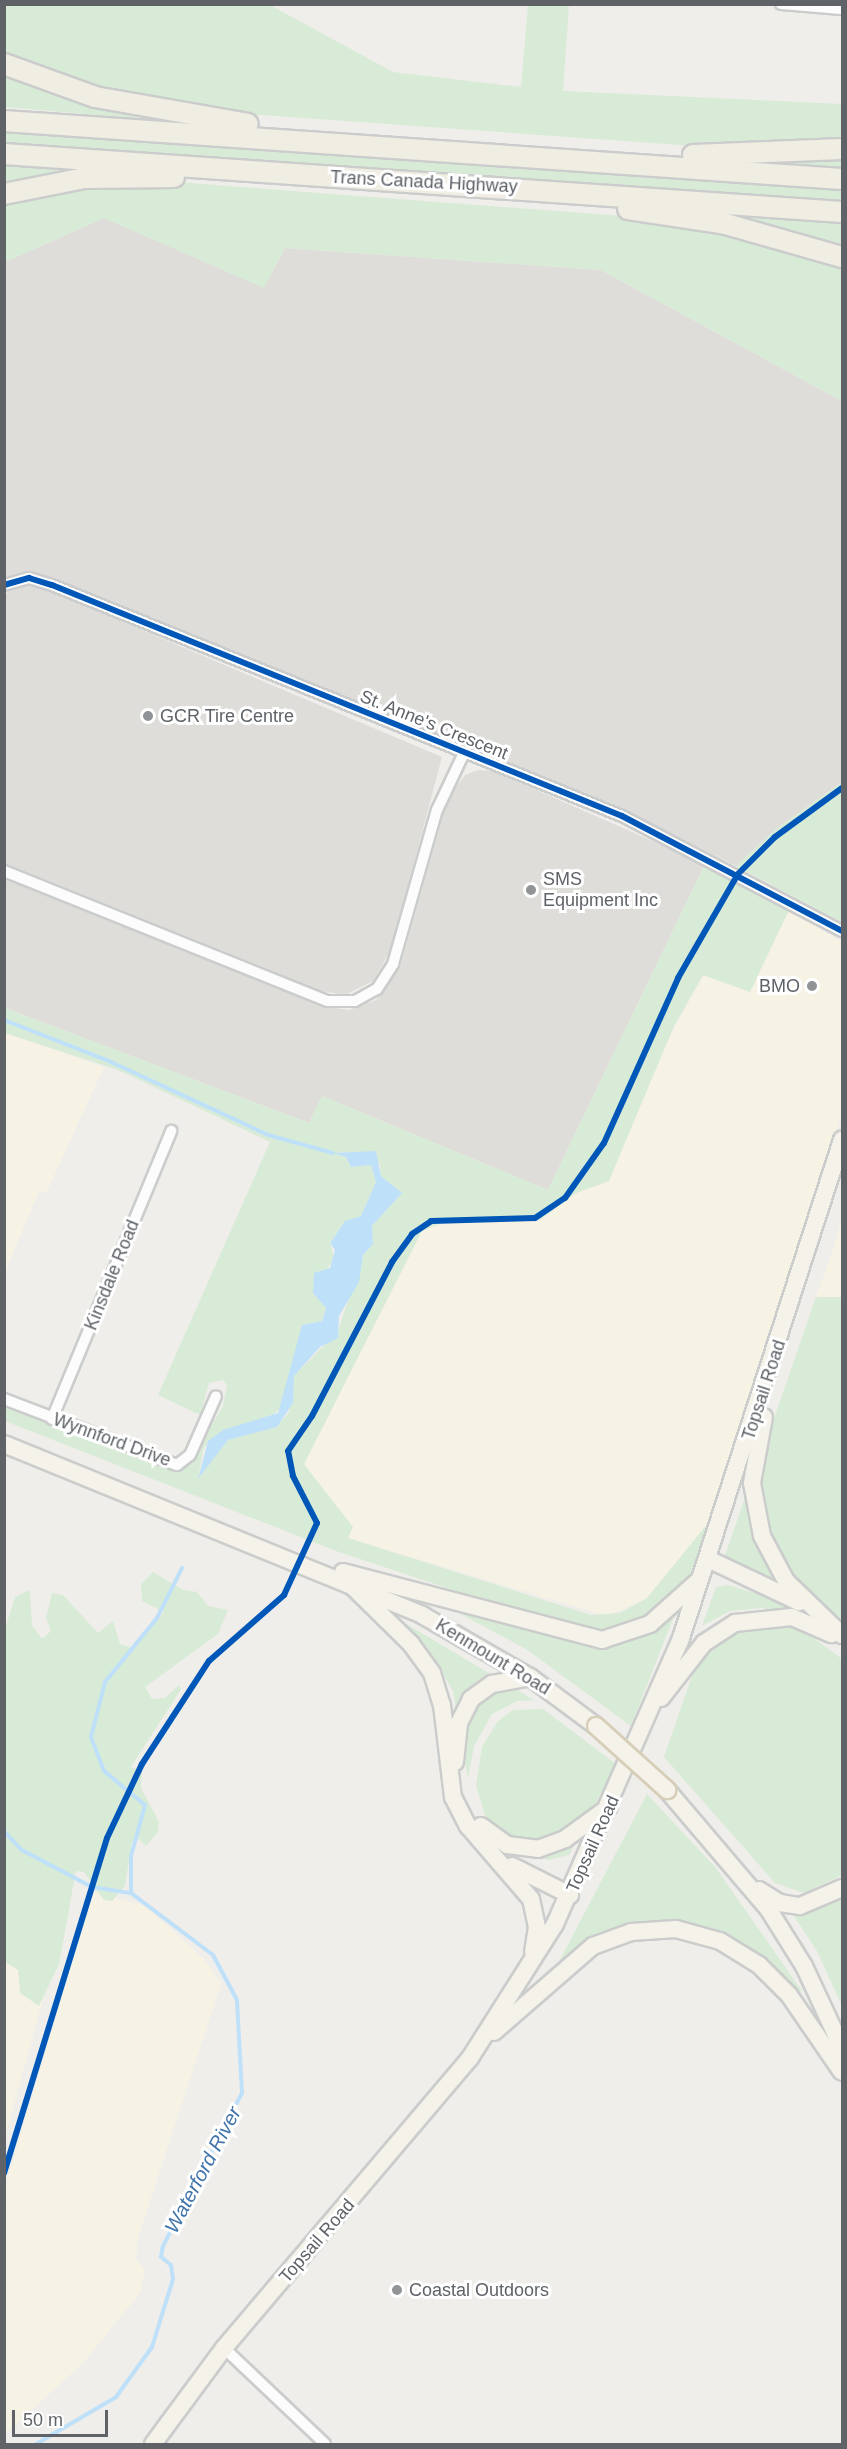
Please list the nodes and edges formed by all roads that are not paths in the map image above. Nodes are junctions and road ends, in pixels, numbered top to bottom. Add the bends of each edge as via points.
1 (781, 4) edge
2 (843, 9) edge
3 (4, 64) edge
4 (4, 121) edge
5 (843, 149) edge
6 (493, 153) junction
7 (4, 154) edge
8 (843, 179) edge
9 (504, 187) junction
10 (4, 194) edge
11 (843, 212) edge
12 (843, 258) edge
13 (4, 585) edge
14 (464, 753) junction
15 (4, 871) edge
16 (843, 931) edge
17 (171, 1131) dead end
18 (843, 1140) edge
19 (772, 1363) junction
20 (216, 1396) dead end
21 (4, 1399) edge
22 (52, 1419) junction
23 (4, 1444) edge
24 (708, 1558) junction
25 (304, 1565) junction
26 (701, 1577) junction
27 (349, 1582) junction
28 (819, 1613) junction
29 (843, 1635) edge
30 (843, 1644) edge
31 (530, 1677) junction
32 (654, 1705) junction
33 (610, 1806) junction
34 (499, 1858) junction
35 (750, 1883) junction
36 (843, 1888) edge
37 (570, 1895) junction
38 (528, 1970) junction
39 (481, 2042) junction
40 (843, 2048) edge
41 (843, 2072) edge
42 (224, 2348) junction
43 (153, 2445) edge
44 (325, 2445) edge

1 - 2 street
3 - 6 highway via 95,97 179,114 281,128 468,141
4 - 6 highway, Trans Canada Highway
5 - 6 highway via 730,156 516,143
6 - 8 highway, Trans Canada Highway
7 - 9 highway, Trans Canada Highway
9 - 10 highway via 483,196 121,176
9 - 11 highway, Trans Canada Highway
9 - 12 highway via 533,200 726,224
13 - 14 street, St. Anne's Crescent via 18,579 40,580
14 - 15 street, St. Anne's Crescent via 437,810 393,964 377,989 355,1001 327,1001
14 - 16 street, St. Anne's Crescent via 667,837
17 - 22 street, Kinsdale Road
18 - 19 main road, Topsail Road
19 - 24 main road, Topsail Road
19 - 28 main road via 753,1470 755,1509 777,1568
20 - 22 street, Wynnford Drive via 190,1455 177,1465
21 - 22 street, Wynnford Drive
23 - 25 main road, Kenmount Road
24 - 26 main road, Topsail Road
24 - 28 main road
25 - 26 main road via 602,1640 650,1624
25 - 27 main road, Kenmount Road
26 - 32 main road, Topsail Road
27 - 31 main road, Kenmount Road via 440,1624
27 - 34 main road via 429,1668 442,1705 453,1797 468,1826
28 - 29 main road
30 - 32 main road via 798,1618 744,1620 709,1639
31 - 33 main road via 483,1688 462,1714 454,1758 471,1813 498,1841 538,1849 565,1839
31 - 35 main road, Kenmount Road, bridge via 596,1726 666,1790
32 - 33 main road, Topsail Road
33 - 37 main road, Topsail Road
34 - 37 main road
34 - 38 main road via 535,1908 537,1936
35 - 36 main road via 793,1906 823,1900
35 - 40 main road, Kenmount Road via 804,1966
37 - 38 main road, Topsail Road
38 - 39 main road, Topsail Road
39 - 41 main road via 586,1950 631,1932 676,1929 720,1941 759,1965 789,1995
39 - 42 main road, Topsail Road
42 - 43 main road, Topsail Road
42 - 44 street

